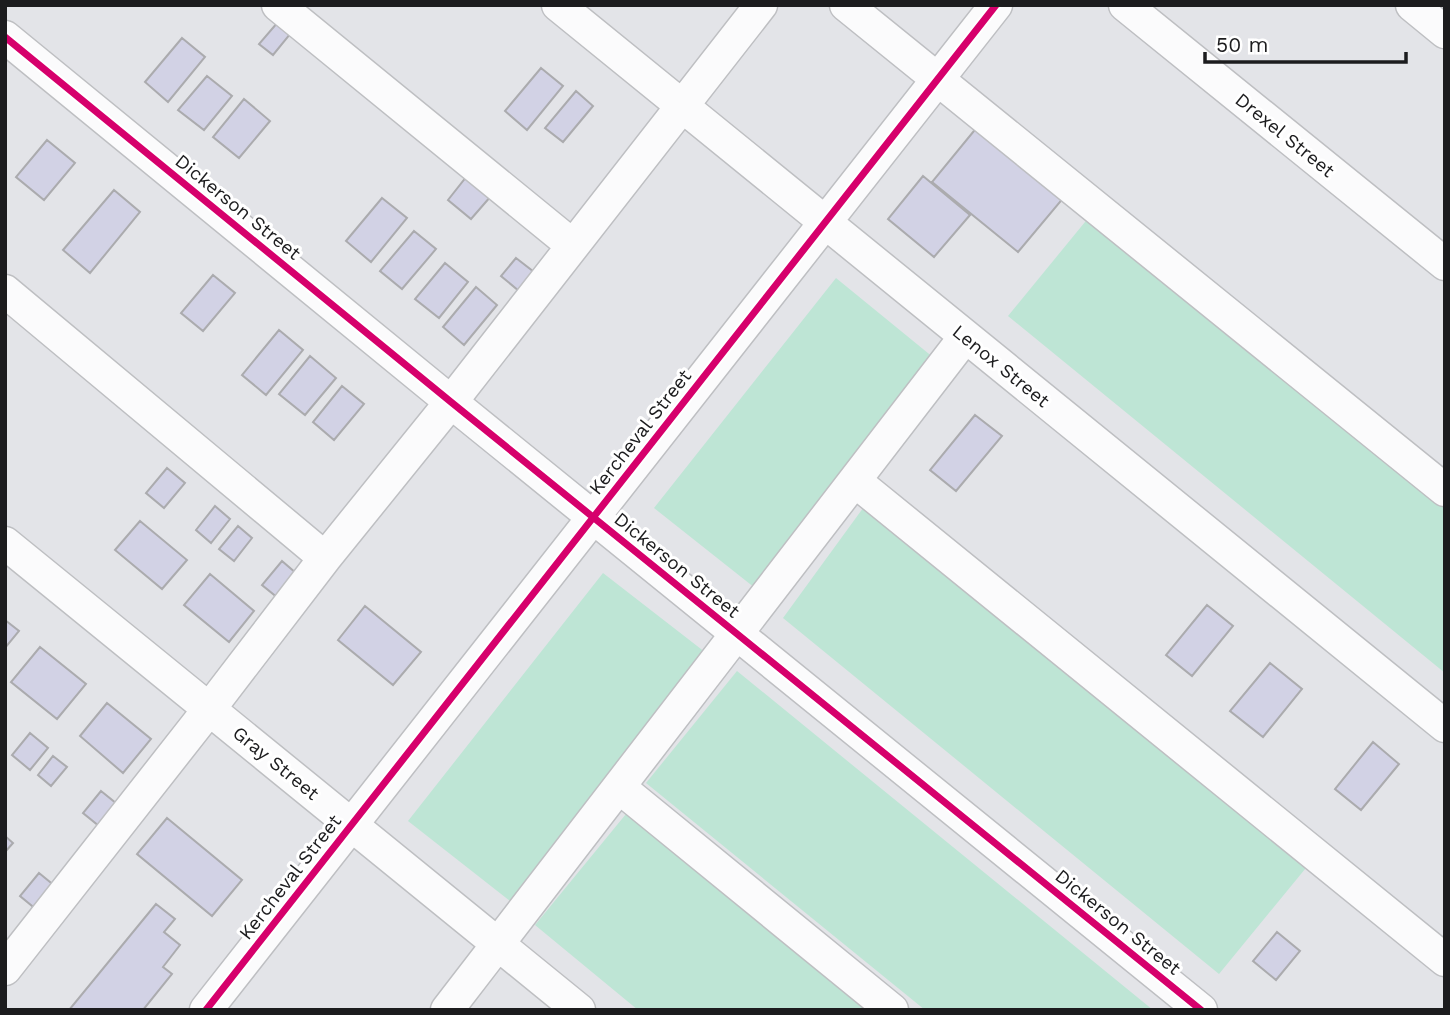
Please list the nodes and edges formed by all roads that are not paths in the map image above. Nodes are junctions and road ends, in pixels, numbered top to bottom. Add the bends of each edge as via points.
1 (278, 5) edge
2 (558, 5) edge
3 (761, 5) edge
4 (846, 5) edge
5 (996, 5) edge
6 (1125, 5) edge
7 (1412, 5) edge
8 (1445, 32) edge
9 (5, 37) edge
10 (937, 81) junction
11 (681, 106) junction
12 (825, 223) junction
13 (572, 245) junction
14 (1445, 264) edge
15 (5, 291) edge
16 (965, 337) junction
17 (451, 401) junction
18 (855, 481) junction
19 (1445, 490) edge
20 (593, 517) junction
21 (5, 543) edge
22 (325, 558) junction
23 (737, 634) junction
24 (210, 708) junction
25 (1445, 726) edge
26 (619, 787) junction
27 (352, 824) junction
28 (498, 944) junction
29 (1445, 960) edge
30 (5, 969) edge
31 (206, 1010) edge
32 (447, 1010) edge
33 (579, 1010) edge
34 (892, 1010) edge
35 (1201, 1010) edge

1 - 13 street
2 - 11 street, Lenox Street
3 - 11 street
4 - 10 street
5 - 10 street, Kercheval Street
6 - 14 street, Drexel Street
7 - 8 street
9 - 17 street, Dickerson Street
10 - 12 street, Kercheval Street
10 - 19 street
11 - 12 street, Lenox Street
11 - 13 street
12 - 16 street, Lenox Street
12 - 20 street, Kercheval Street
13 - 17 street
15 - 22 street
16 - 18 street
16 - 25 street, Lenox Street
17 - 20 street, Dickerson Street
17 - 22 street
18 - 23 street
18 - 29 street
20 - 23 street, Dickerson Street
20 - 27 street, Kercheval Street
21 - 24 street, Gray Street
22 - 24 street
23 - 26 street
23 - 35 street, Dickerson Street
24 - 27 street, Gray Street
24 - 30 street
26 - 28 street
26 - 34 street
27 - 28 street, Gray Street
27 - 31 street, Kercheval Street
28 - 32 street
28 - 33 street, Gray Street

